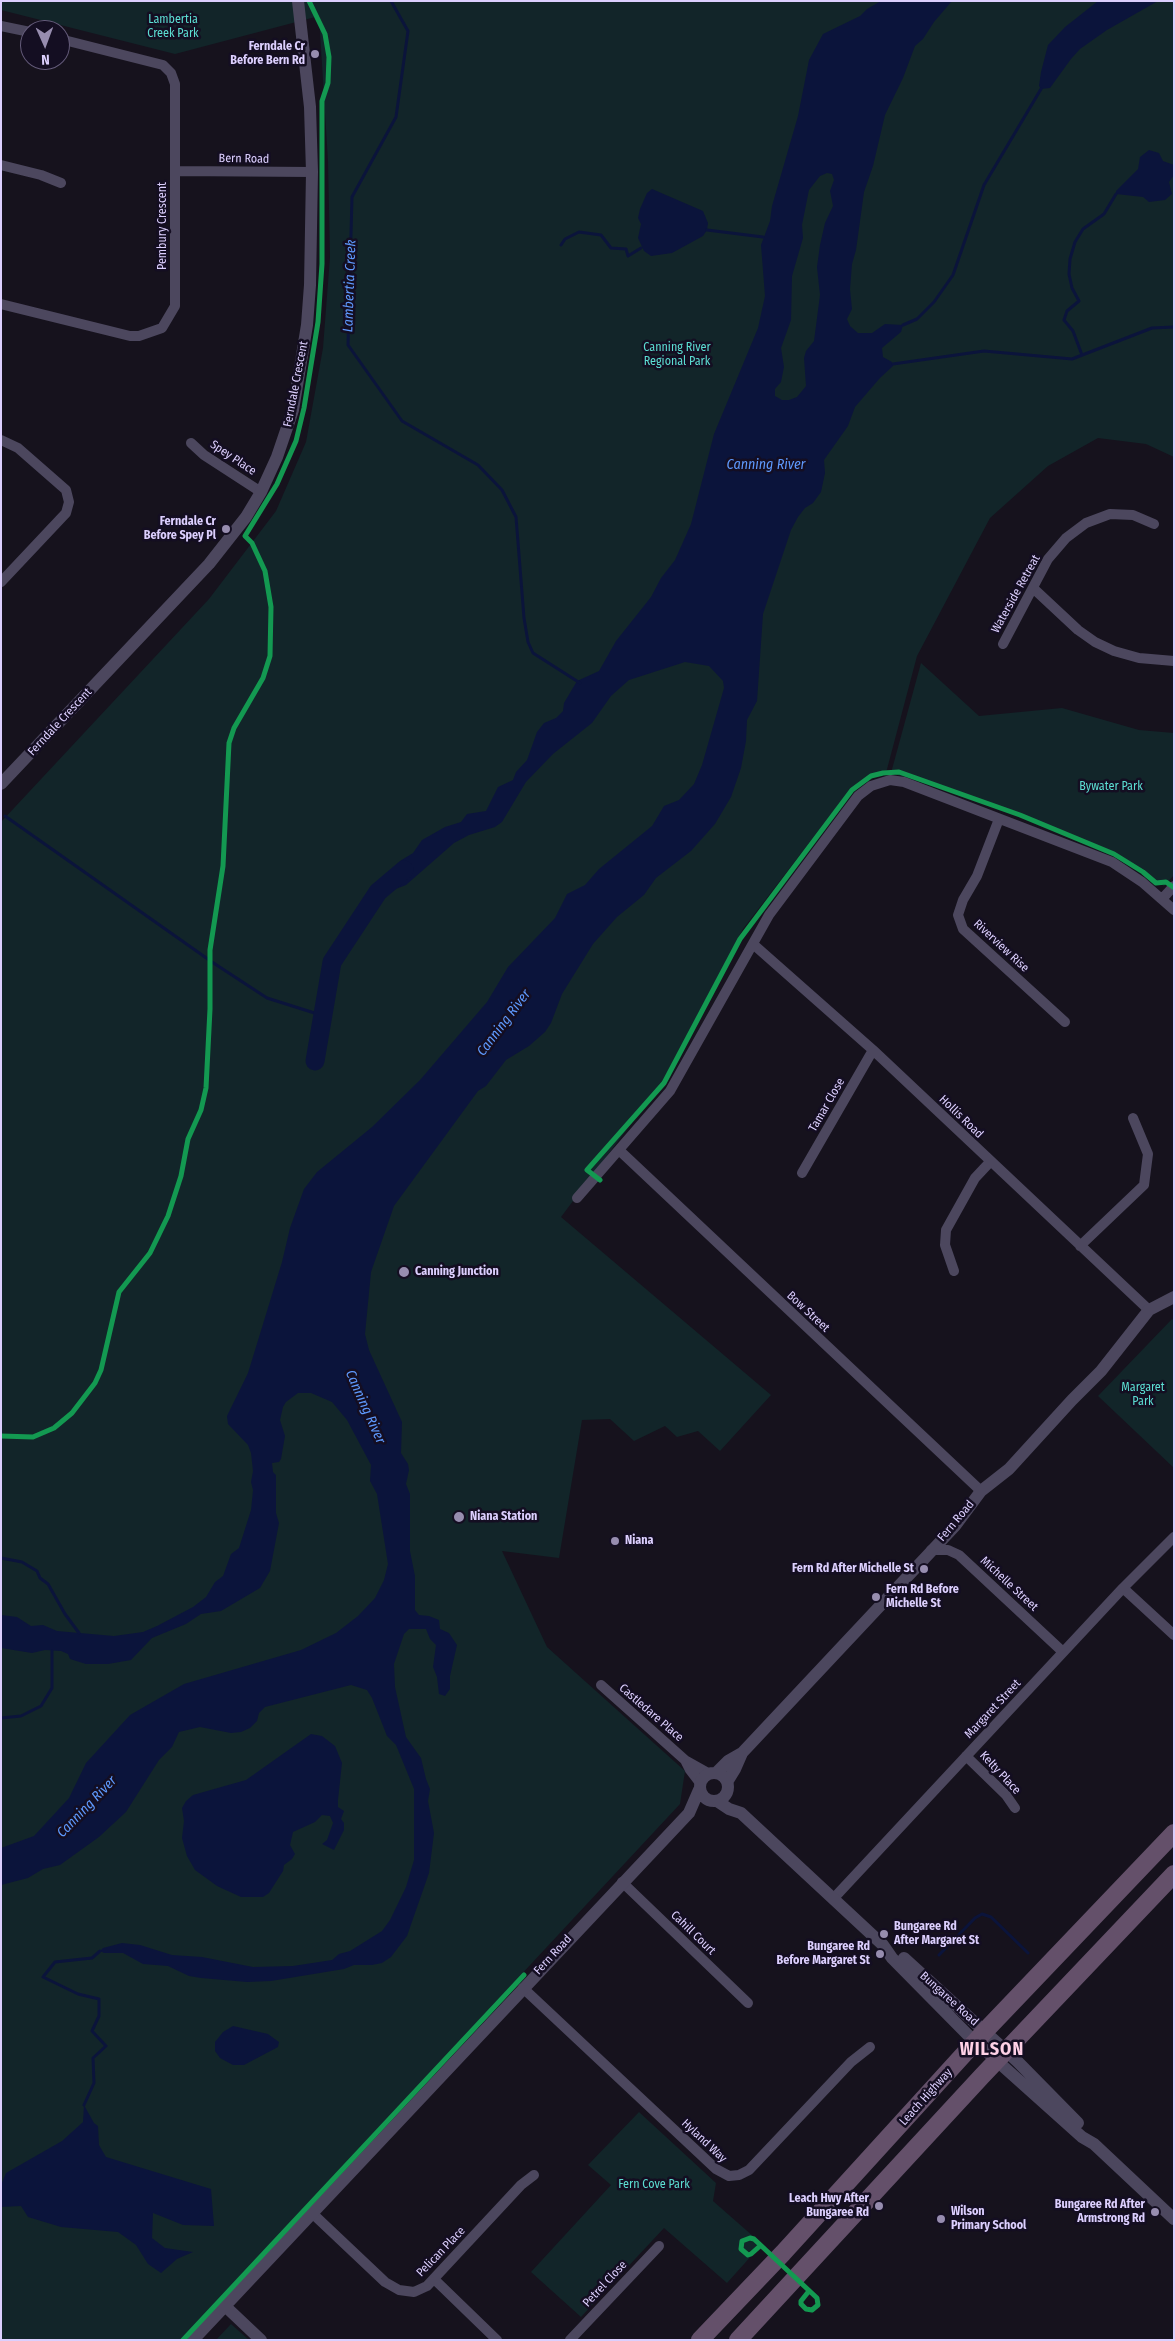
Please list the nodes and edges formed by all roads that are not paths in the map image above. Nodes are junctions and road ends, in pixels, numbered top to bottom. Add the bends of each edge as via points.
1 (298, 1) edge
2 (1, 26) edge
3 (20, 30) edge
4 (70, 42) edge
5 (1, 165) edge
6 (176, 171) junction
7 (312, 172) junction
8 (61, 183) dead end
9 (1, 304) edge
10 (1, 440) edge
11 (191, 443) dead end
12 (261, 492) junction
13 (1154, 524) dead end
14 (1, 582) edge
15 (1033, 588) junction
16 (1003, 644) dead end
17 (1174, 661) edge
18 (1, 784) edge
19 (999, 818) junction
20 (1174, 886) edge
21 (1162, 899) junction
22 (1174, 910) edge
23 (752, 944) junction
24 (1065, 1022) dead end
25 (873, 1050) junction
26 (1132, 1118) dead end
27 (619, 1150) junction
28 (990, 1162) junction
29 (802, 1172) dead end
30 (577, 1198) dead end
31 (1080, 1246) junction
32 (954, 1271) dead end
33 (1174, 1297) edge
34 (1149, 1310) junction
35 (981, 1491) junction
36 (1174, 1537) edge
37 (931, 1550) junction
38 (1123, 1588) junction
39 (1174, 1635) edge
40 (1064, 1652) junction
41 (600, 1686) dead end
42 (742, 1753) junction
43 (966, 1756) junction
44 (706, 1780) junction
45 (727, 1786) junction
46 (713, 1801) junction
47 (1015, 1808) dead end
48 (689, 1813) junction
49 (741, 1813) junction
50 (1174, 1833) edge
51 (1174, 1874) edge
52 (622, 1882) junction
53 (833, 1899) junction
54 (523, 1988) junction
55 (748, 2003) dead end
56 (980, 2037) junction
57 (870, 2047) dead end
58 (1001, 2056) junction
59 (534, 2175) dead end
60 (312, 2213) junction
61 (1174, 2219) edge
62 (659, 2246) dead end
63 (434, 2279) junction
64 (225, 2306) junction
65 (193, 2340) edge
66 (261, 2340) edge
67 (497, 2340) edge
68 (570, 2340) edge
69 (700, 2340) edge
70 (738, 2340) edge

1 - 7 street, Ferndale Crescent via 310,106
2 - 3 street
4 - 6 street, Pembury Crescent via 162,65 171,74 176,84
5 - 8 street
6 - 7 street, Bern Road
6 - 9 street, Pembury Crescent via 175,306 162,328 130,336
7 - 12 street, Ferndale Crescent via 310,285 302,361 286,435
10 - 14 street via 18,448 66,490 69,502 66,513
11 - 12 street, Spey Place
12 - 18 street, Ferndale Crescent via 209,564
13 - 15 street, Waterside Retreat via 1132,515 1110,514 1086,522 1048,559
15 - 16 street, Waterside Retreat
15 - 17 street via 1095,642 1139,658
19 - 21 street via 1112,862
19 - 23 street via 904,782 890,780 871,786 858,796 769,915
19 - 24 street, Riverview Rise via 958,915 963,929
20 - 21 street
21 - 22 street
23 - 25 street, Hollis Road
23 - 27 street via 670,1091
25 - 28 street, Hollis Road
25 - 29 street, Tamar Close
26 - 31 street via 1148,1154 1144,1185
27 - 30 street
27 - 35 street, Bow Street
28 - 31 street, Hollis Road
28 - 32 street via 975,1178 946,1230 945,1245
31 - 34 street, Hollis Road
33 - 34 street, Fern Road
34 - 35 street, Fern Road via 1101,1371 1009,1469
35 - 37 street, Fern Road via 955,1526
36 - 38 street, Margaret Street
37 - 40 street, Michelle Street via 948,1550 959,1555
37 - 42 street, Fern Road
38 - 39 street
38 - 40 street, Margaret Street
40 - 43 street, Margaret Street
41 - 44 street, Castledare Place via 685,1760 690,1770
42 - 44 street, Fern Road
42 - 45 street, Fern Road
43 - 47 street, Kelty Place
43 - 53 street, Margaret Street
44 - 45 street via 721,1775
44 - 46 street via 703,1797
44 - 48 street, Fern Road
45 - 46 street via 724,1797
45 - 49 street, Bungaree Road
46 - 48 street, Fern Road
46 - 49 street, Bungaree Road
48 - 52 street, Fern Road
49 - 53 street, Bungaree Road
50 - 56 highway, Leach Highway
51 - 58 highway
52 - 54 street, Fern Road
52 - 55 street, Cahill Court
53 - 56 street, Bungaree Road via 883,1945 897,1952
54 - 57 street, Hyland Way via 716,2169 728,2176 740,2176 749,2170 851,2062
54 - 60 street, Fern Road
56 - 58 street, Bungaree Road
56 - 69 highway, Leach Highway
58 - 61 street, Bungaree Road via 1082,2137 1094,2144
58 - 70 highway
59 - 63 street, Pelican Place
60 - 63 street, Pelican Place via 385,2282 400,2290 414,2292
60 - 64 street, Fern Road
62 - 68 street, Petrel Close
63 - 67 street
64 - 65 street, Fern Road
64 - 66 street

